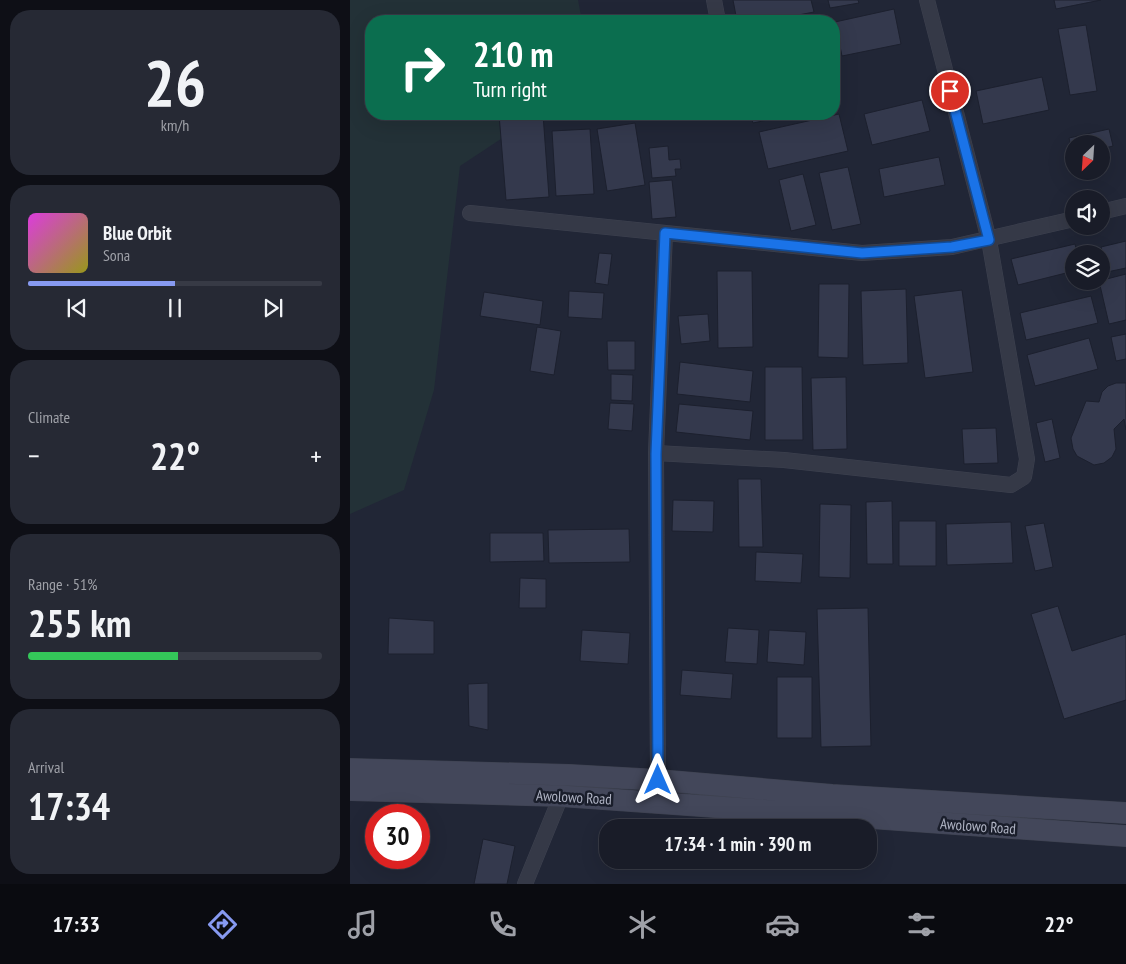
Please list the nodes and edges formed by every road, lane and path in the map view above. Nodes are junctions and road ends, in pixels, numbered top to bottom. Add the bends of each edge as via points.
1 (714, 0) edge
2 (927, 0) edge
3 (717, 15) edge
4 (1126, 206) edge
5 (1110, 210) edge
6 (470, 213) dead end
7 (1065, 221) edge
8 (665, 233) junction
9 (989, 240) junction
10 (656, 454) junction
11 (350, 769) edge
12 (658, 780) junction
13 (350, 790) edge
14 (561, 796) junction
15 (1126, 813) edge
16 (1126, 836) edge
17 (525, 884) edge

1 - 3 street
2 - 9 street
4 - 5 street
6 - 8 street
7 - 9 street
8 - 9 street via 862,253 952,247
8 - 10 street
9 - 10 street via 1027,459 1024,477 1011,485 784,460
10 - 12 street
11 - 12 main road, Awolowo Road
12 - 15 main road, Awolowo Road via 832,796
13 - 14 main road, Awolowo Road
14 - 16 main road, Awolowo Road
14 - 17 street

